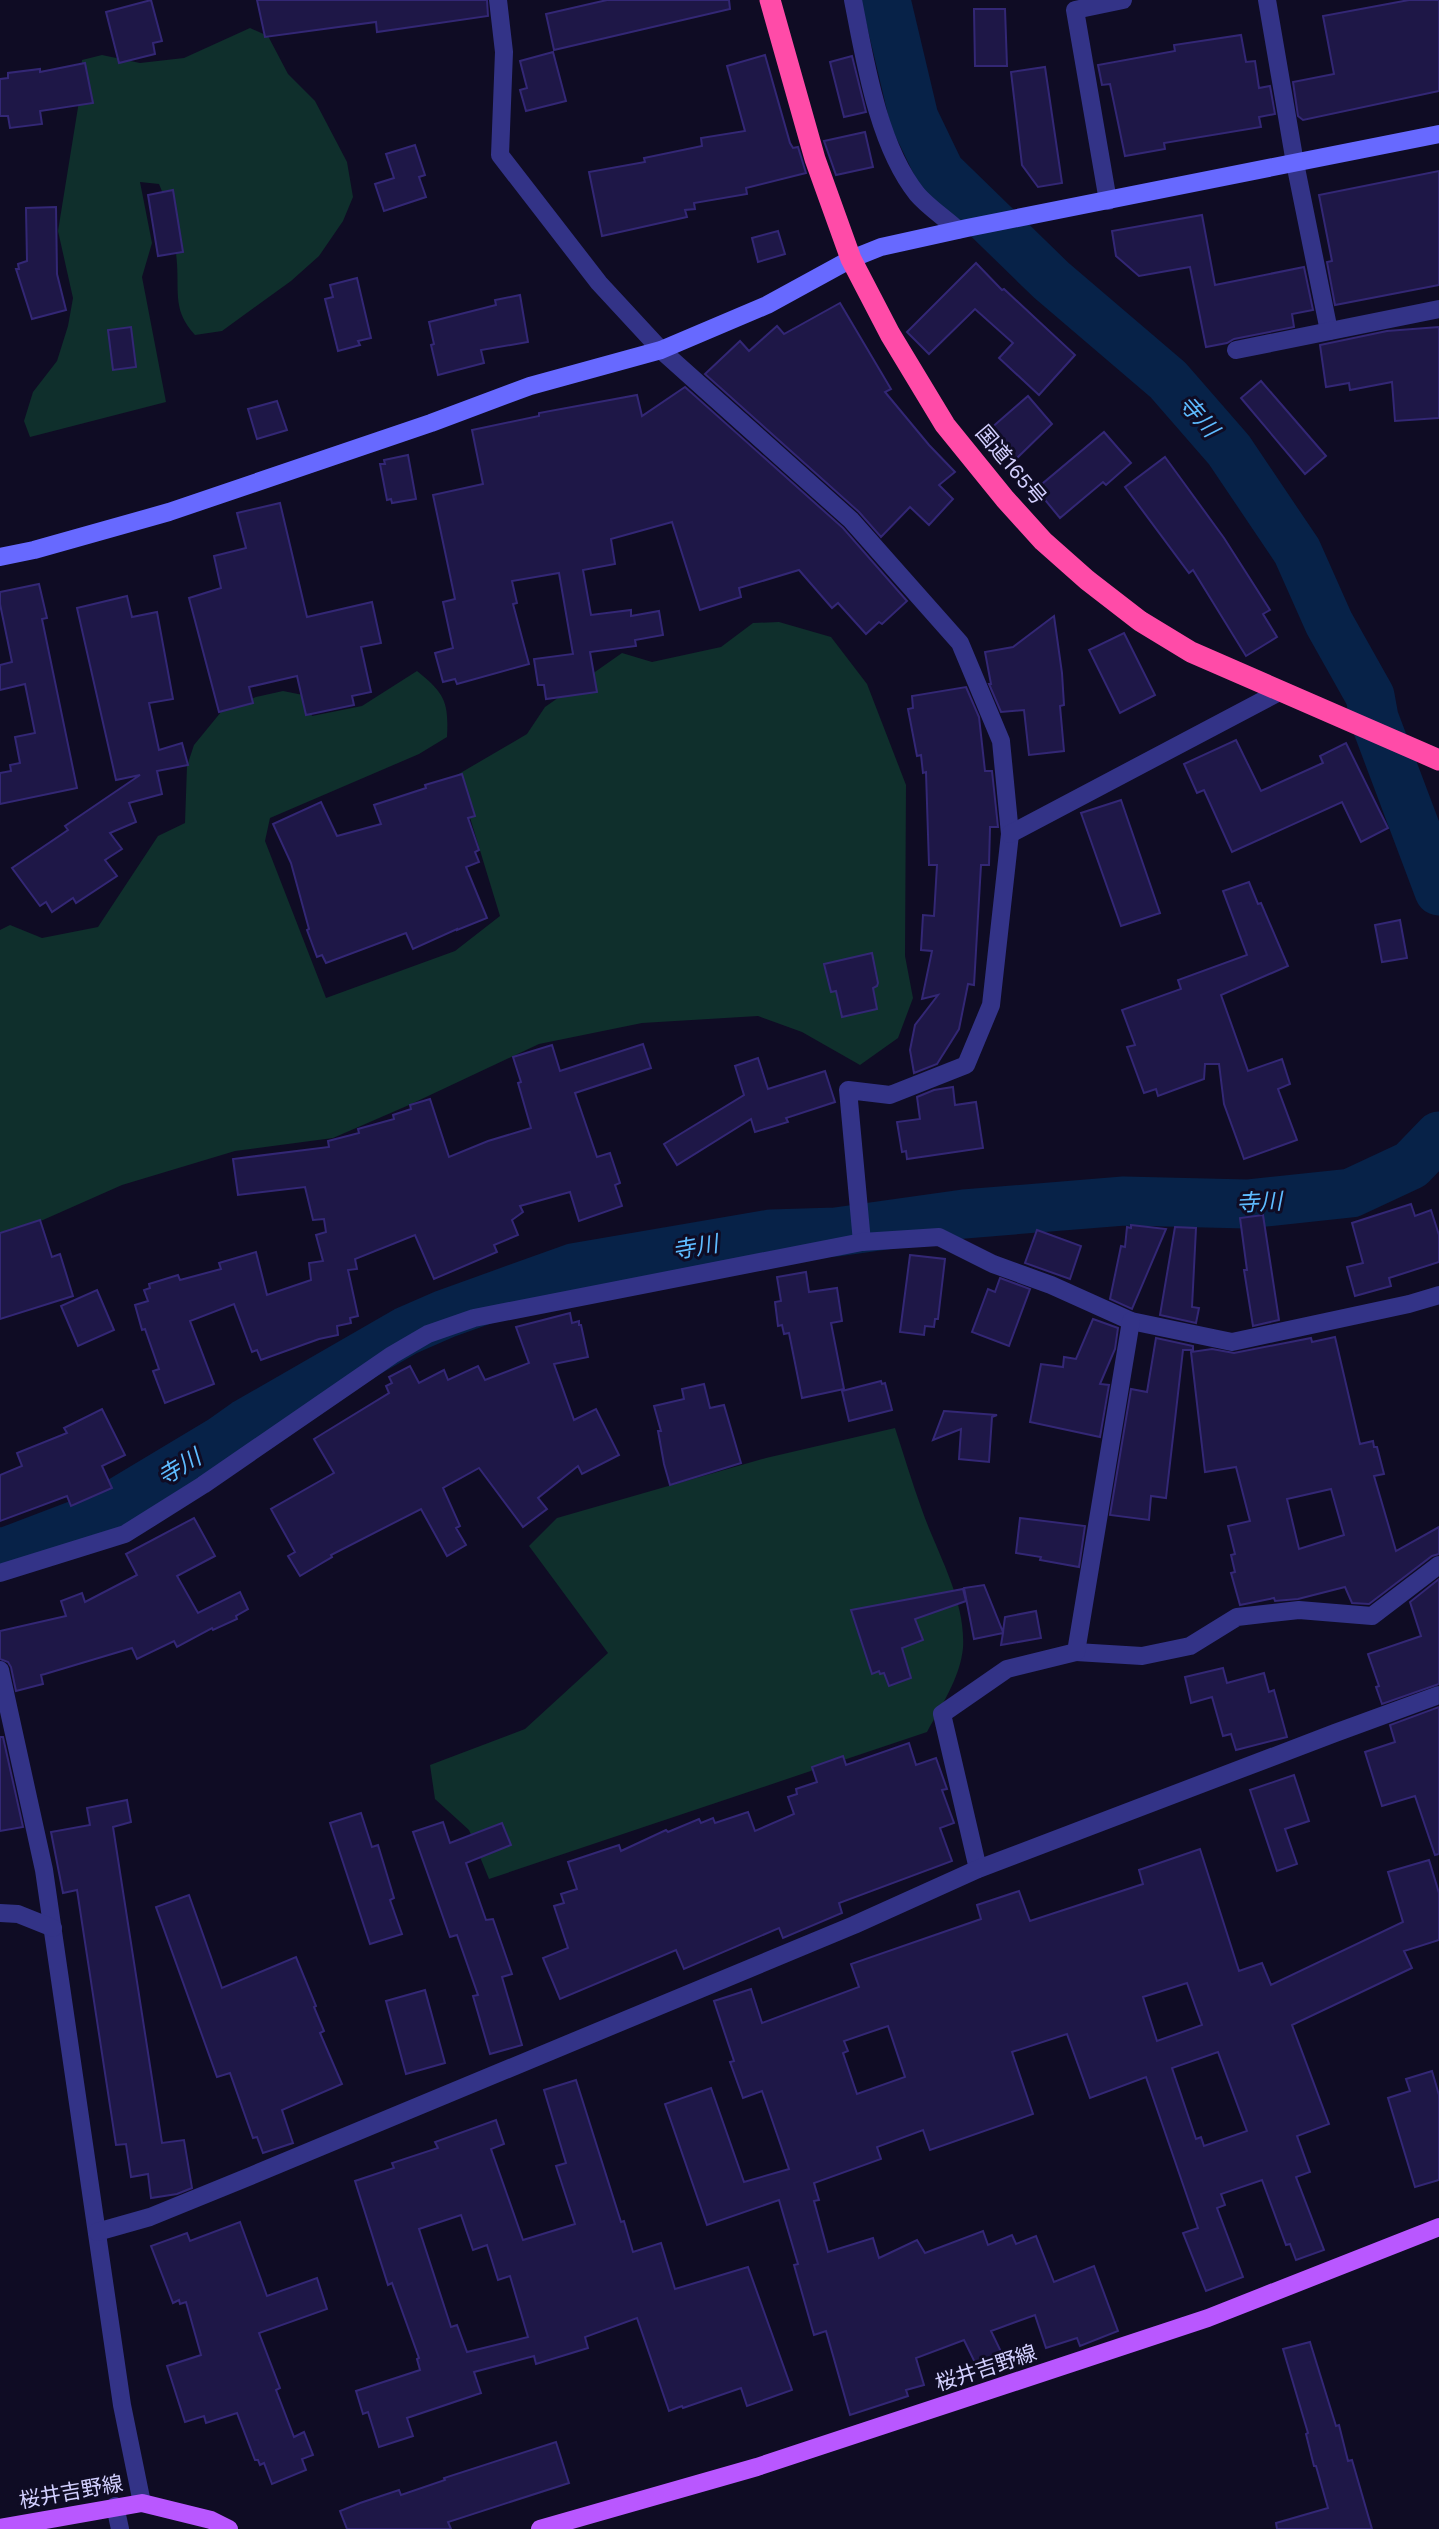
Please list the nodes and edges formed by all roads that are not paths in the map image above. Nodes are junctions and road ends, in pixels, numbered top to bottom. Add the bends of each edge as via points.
1 (498, 0) edge
2 (770, 0) edge
3 (853, 0) edge
4 (1123, 0) edge
5 (1267, 0) edge
6 (1439, 134) edge
7 (1295, 163) junction
8 (1108, 201) junction
9 (962, 229) junction
10 (851, 259) junction
11 (1439, 309) edge
12 (1329, 331) junction
13 (661, 350) junction
14 (1236, 350) dead end
15 (0, 557) edge
16 (1281, 691) junction
17 (1439, 760) edge
18 (1010, 834) junction
19 (862, 1241) junction
20 (1439, 1295) edge
21 (1131, 1321) junction
22 (1439, 1565) edge
23 (0, 1573) edge
24 (1076, 1652) junction
25 (0, 1670) edge
26 (1439, 1695) edge
27 (978, 1869) junction
28 (0, 1913) edge
29 (53, 1928) junction
30 (1439, 2227) edge
31 (97, 2232) junction
32 (142, 2503) junction
33 (115, 2506) junction
34 (0, 2528) edge
35 (120, 2529) edge
36 (229, 2529) edge
37 (540, 2529) edge

1 - 13 street via 504,52 500,155 599,283
2 - 10 highway, 国道165号 via 815,159
3 - 9 street via 889,150 918,195
4 - 8 street via 1075,10
5 - 7 street
6 - 7 street
7 - 8 street
7 - 12 street
8 - 9 street
9 - 10 street via 881,247
10 - 13 street via 767,305
10 - 16 highway, 国道165号 via 945,425 1043,541 1140,621 1191,652
11 - 12 street
12 - 14 street
13 - 15 street via 530,386 169,512
13 - 18 street via 851,520 960,643 1001,741
16 - 17 highway, 国道165号
16 - 18 street
18 - 19 street via 991,1005 966,1065 890,1095 848,1090
19 - 21 street via 939,1237
19 - 23 street via 474,1318 428,1334 125,1534
20 - 21 street via 1232,1342
21 - 24 street
22 - 24 street via 1372,1616 1299,1610 1237,1617 1178,1649 1142,1656
24 - 27 street via 1007,1669 942,1714
25 - 29 street
26 - 27 street
27 - 31 street via 253,2175 150,2217
28 - 29 street via 18,1914
29 - 31 street
30 - 37 main road, 桜井吉野線 via 1208,2318 757,2467
31 - 32 street via 122,2405
32 - 33 main road, 桜井吉野線
32 - 36 main road, 桜井吉野線
33 - 34 main road, 桜井吉野線
33 - 35 street

